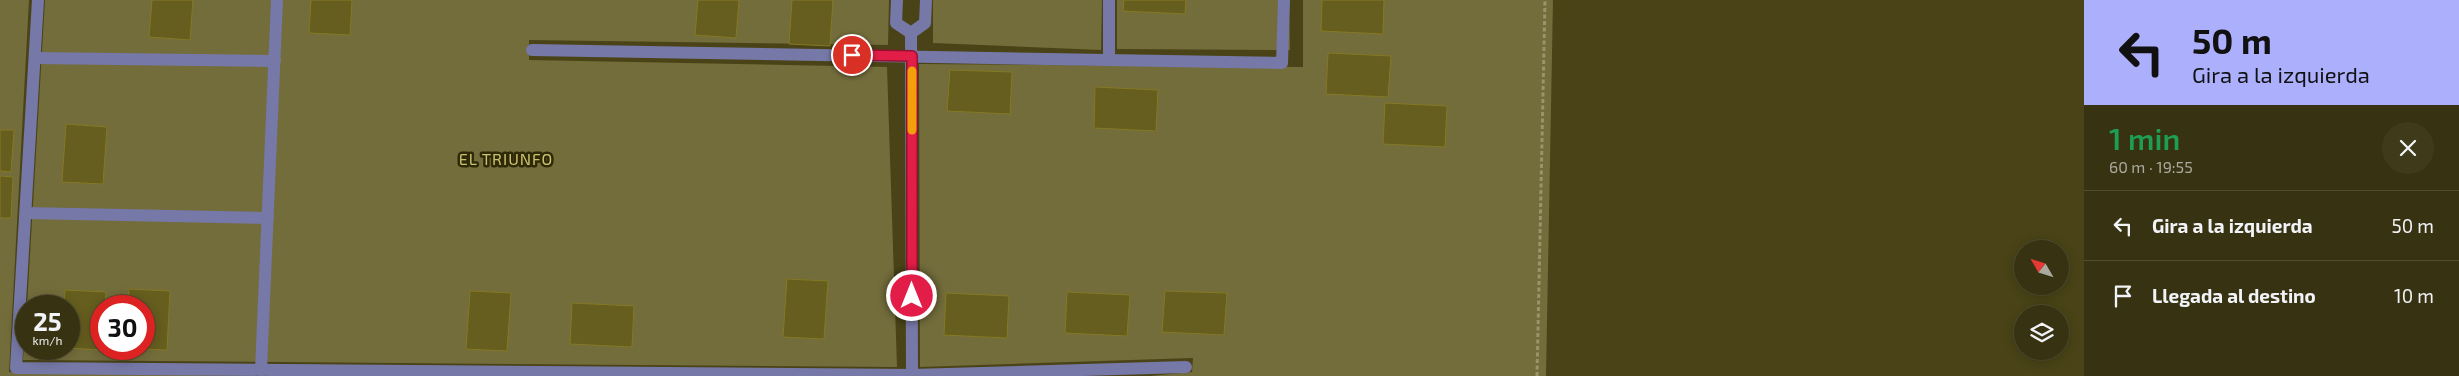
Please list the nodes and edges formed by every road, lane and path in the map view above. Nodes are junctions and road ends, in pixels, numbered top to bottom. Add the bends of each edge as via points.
1 (38, 0) edge
2 (277, 0) edge
3 (897, 0) edge
4 (926, 0) edge
5 (1109, 0) edge
6 (1284, 0) edge
7 (1544, 0) edge
8 (911, 33) junction
9 (532, 50) dead end
10 (912, 56) junction
11 (35, 58) junction
12 (1109, 59) junction
13 (275, 60) junction
14 (26, 213) junction
15 (268, 218) junction
16 (1186, 367) dead end
17 (261, 370) junction
18 (912, 375) edge
19 (1537, 376) edge

1 - 11 street
2 - 13 street
3 - 8 street via 896,23
4 - 8 street via 925,23
5 - 12 street
6 - 12 street via 1282,63
7 - 19 path
8 - 10 street
9 - 10 street
10 - 12 street
10 - 18 street
11 - 13 street
11 - 14 street
13 - 15 street
14 - 15 street
14 - 17 street via 16,368
15 - 17 street
16 - 18 street
17 - 18 street

